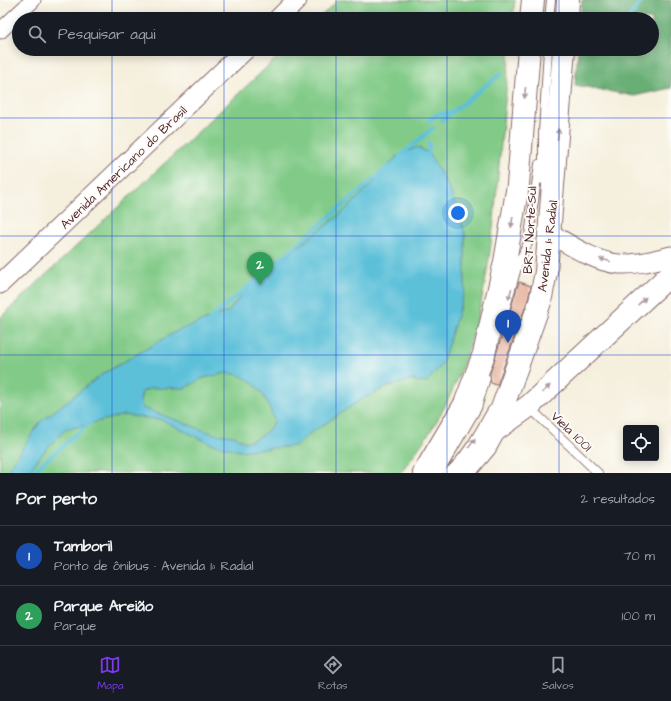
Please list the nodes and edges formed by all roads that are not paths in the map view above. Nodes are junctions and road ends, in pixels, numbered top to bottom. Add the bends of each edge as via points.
1 (33, 0) edge
2 (297, 0) edge
3 (533, 0) edge
4 (550, 0) edge
5 (568, 0) edge
6 (20, 12) edge
7 (285, 12) edge
8 (532, 12) edge
9 (549, 12) edge
10 (567, 12) edge
11 (12, 20) edge
12 (0, 31) edge
13 (239, 56) edge
14 (534, 56) edge
15 (535, 56) edge
16 (564, 56) edge
17 (543, 133) junction
18 (551, 234) junction
19 (671, 256) edge
20 (671, 274) edge
21 (0, 284) edge
22 (499, 331) dead end
23 (495, 346) dead end
24 (528, 406) junction
25 (494, 431) junction
26 (424, 473) edge
27 (439, 473) edge
28 (448, 473) edge
29 (463, 473) edge
30 (598, 473) edge

1 - 6 street
2 - 7 street
3 - 8 main road
4 - 9 lane
5 - 10 main road
11 - 12 street
13 - 21 street, Avenida Americano do Brasil
14 -> 26 main road via 518,185 505,262 484,354 465,404
15 - 17 lane, BRT Norte-Sul
18 -> 16 main road, Avenida 1ª Radial
17 -> 22 lane, BRT Norte-Sul via 528,243 518,264
28 -> 17 lane, BRT Norte-Sul via 475,440 504,389 538,285 543,236
19 -> 18 street via 618,264 589,255
18 - 25 main road, Avenida 1ª Radial via 540,302
24 -> 20 main road
23 - 27 lane via 477,408
24 - 25 main road
24 - 30 lane, Viela 1001
25 - 29 main road, Avenida 1ª Radial via 486,447

